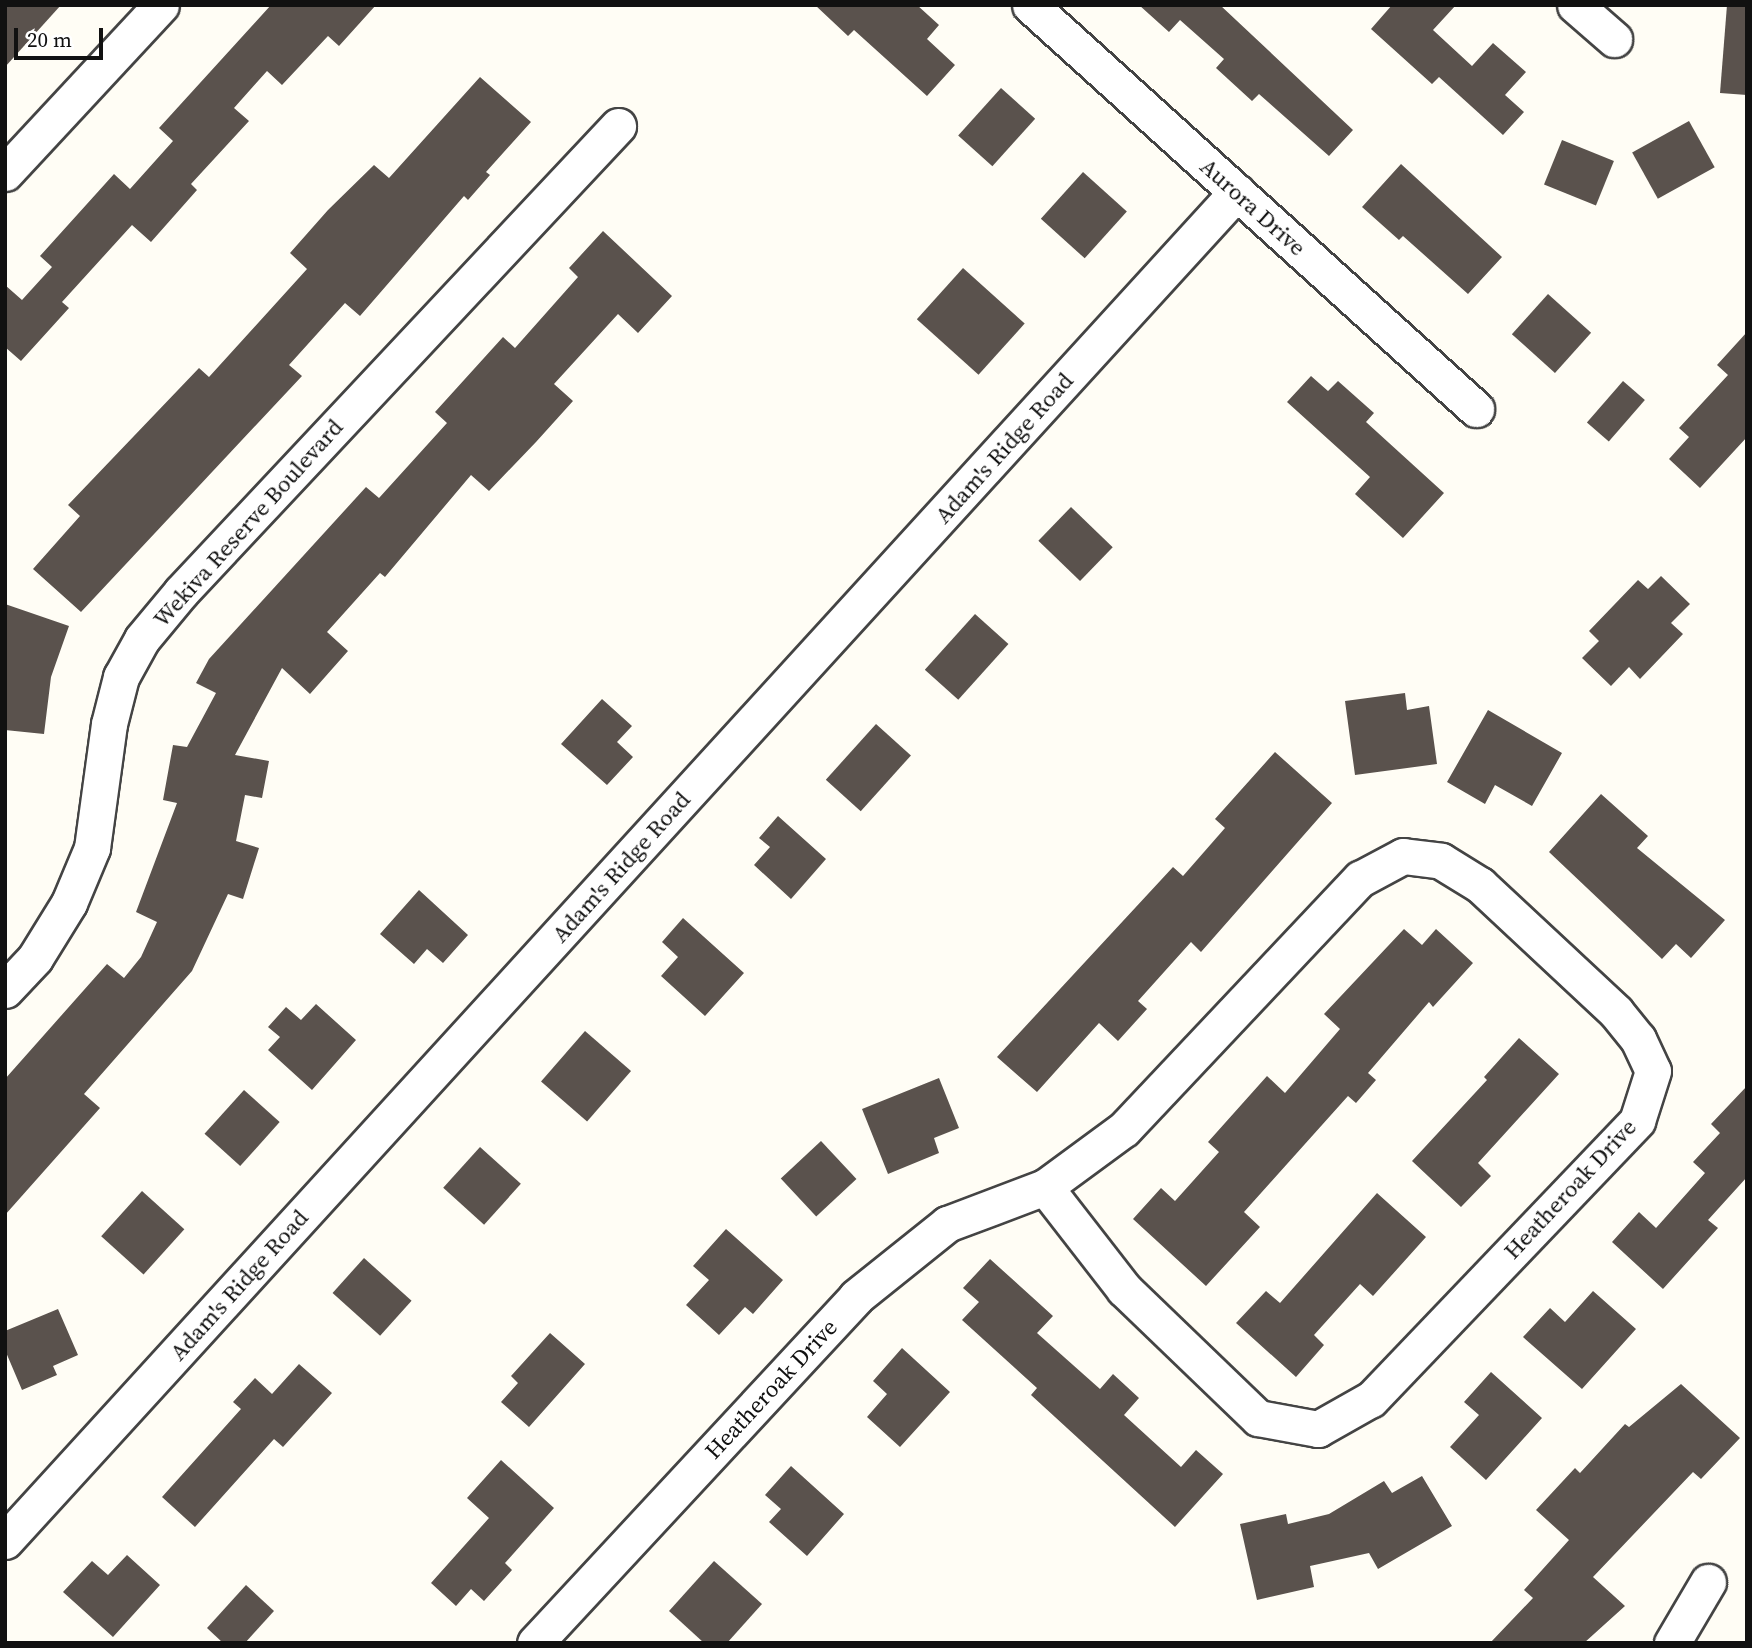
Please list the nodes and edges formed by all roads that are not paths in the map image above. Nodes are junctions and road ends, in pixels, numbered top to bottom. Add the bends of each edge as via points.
1 (161, 5) edge
2 (1030, 5) edge
3 (1575, 5) edge
4 (1614, 39) dead end
5 (618, 126) dead end
6 (5, 173) edge
7 (1237, 192) junction
8 (1476, 409) dead end
9 (5, 989) edge
10 (1045, 1186) junction
11 (5, 1541) edge
12 (1708, 1582) dead end
13 (535, 1643) edge
14 (1672, 1643) edge

1 - 6 street
2 - 7 street, Aurora Drive
3 - 4 street
5 - 9 street, Wekiva Reserve Boulevard via 142,639 121,677 108,724 92,848 69,903 35,958
7 - 8 street, Aurora Drive
7 - 11 street, Adam's Ridge Road
10 - 10 street, Heatheroak Drive via 1124,1289 1258,1418 1318,1429 1371,1399 1637,1121 1653,1071 1638,1039 1616,1012 1480,885 1441,861 1403,856 1360,879 1124,1129
10 - 13 street, Heatheroak Drive via 947,1224 856,1297
12 - 14 street

